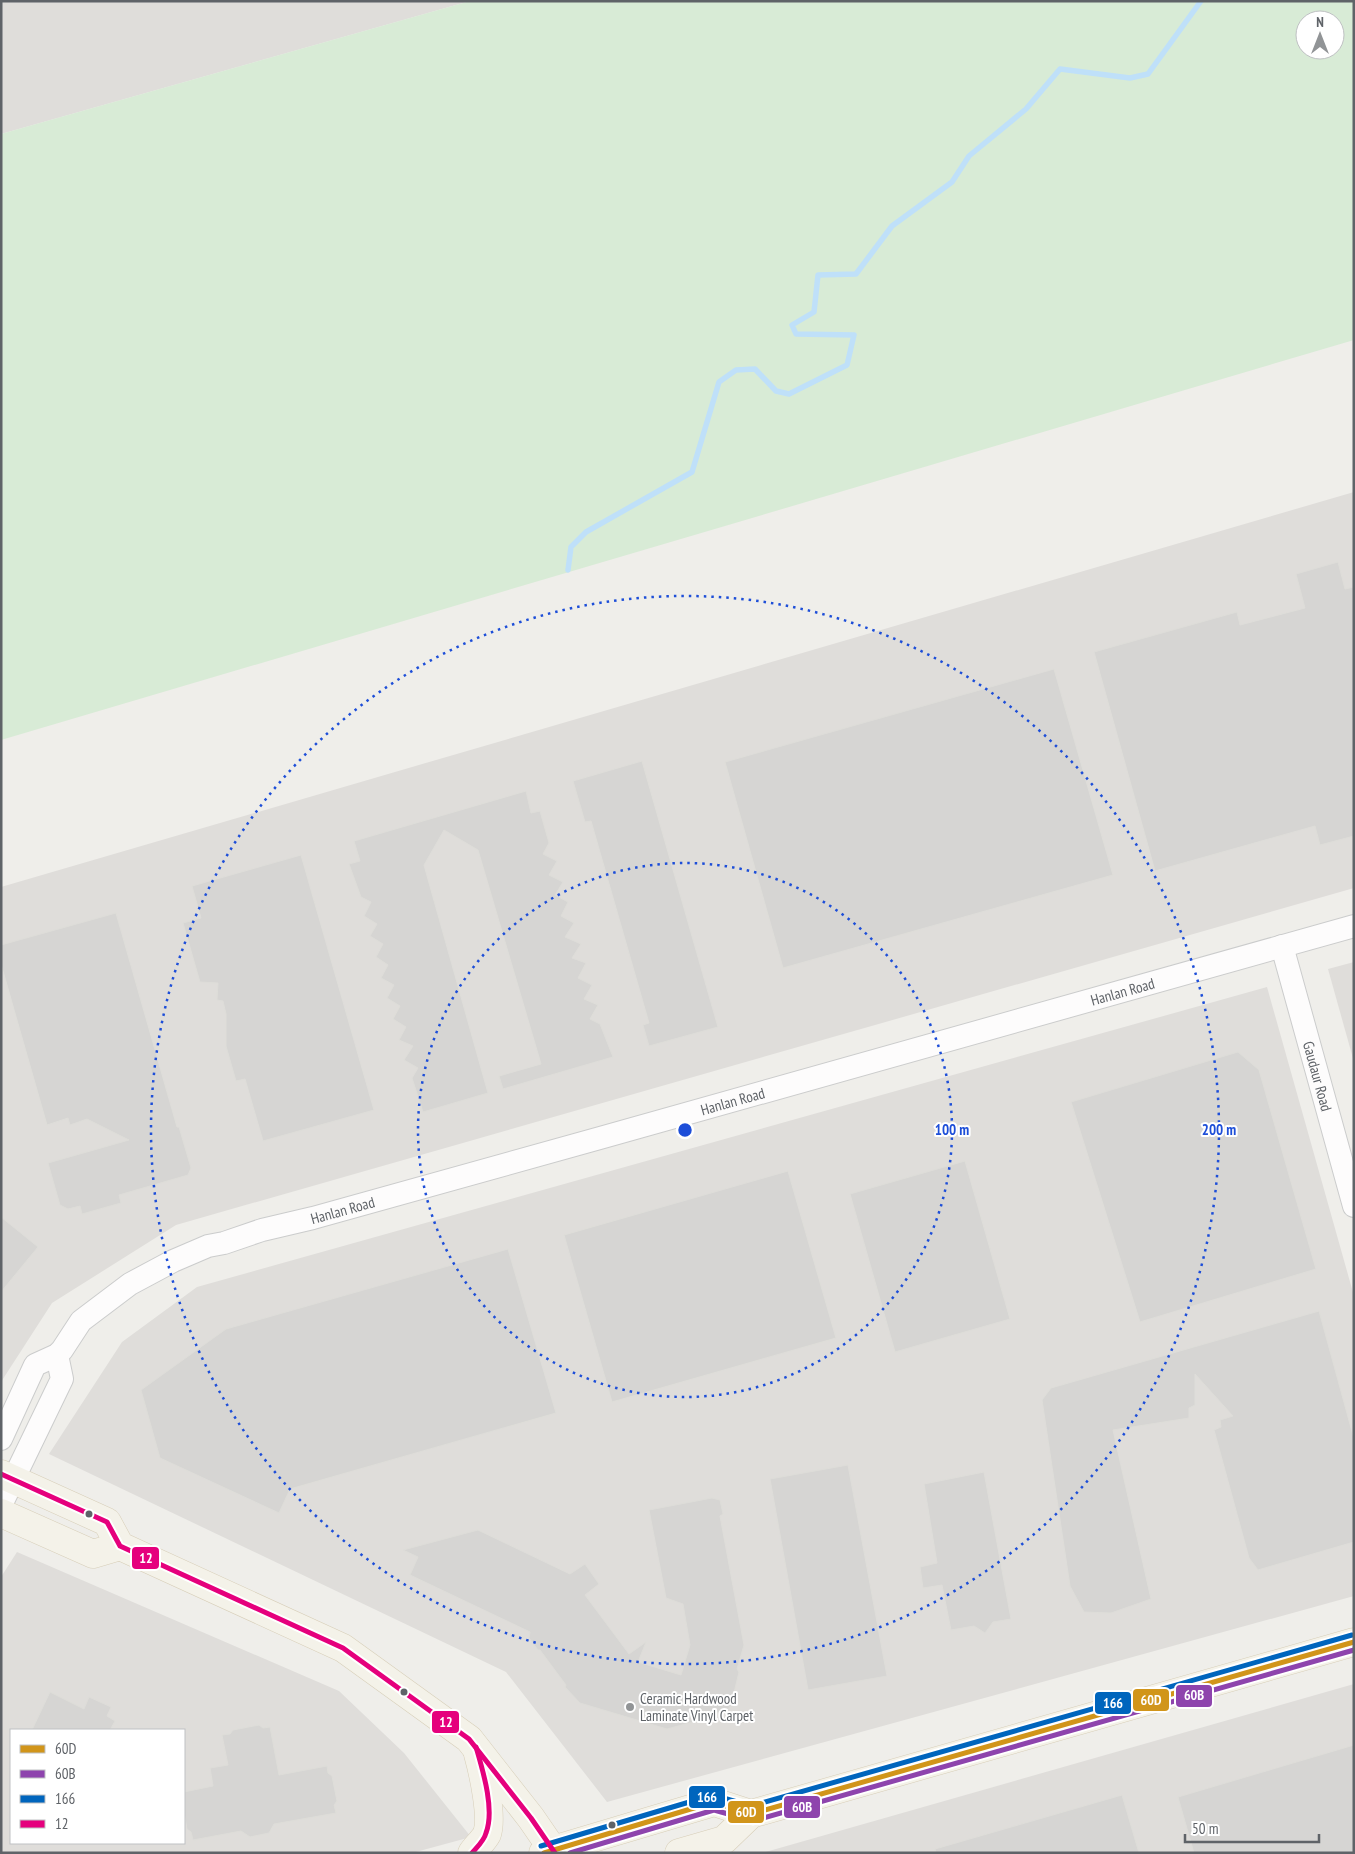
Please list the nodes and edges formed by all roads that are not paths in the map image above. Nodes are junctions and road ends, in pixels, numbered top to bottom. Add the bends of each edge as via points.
1 (1354, 926) edge
2 (1282, 946) junction
3 (1354, 1206) edge
4 (57, 1355) junction
5 (1, 1439) edge
6 (8, 1477) edge
7 (1, 1505) edge
8 (1, 1513) edge
9 (120, 1546) junction
10 (1354, 1642) edge
11 (476, 1746) junction
12 (751, 1814) junction
13 (550, 1852) edge
14 (472, 1853) edge
15 (679, 1853) edge

1 - 2 street, Hanlan Road
2 - 3 street, Gaudaur Road
2 - 4 street, Hanlan Road via 208,1246 173,1261 111,1297 81,1321
4 - 5 street, Hanlan Road via 35,1365
4 - 6 street via 62,1379
6 - 7 street
6 - 9 main road via 107,1522
8 - 9 main road via 93,1554
9 - 11 main road via 343,1648
10 - 12 main road
11 - 13 main road
11 - 14 main road via 484,1774 488,1823 487,1834
12 - 13 main road via 714,1802
12 - 15 main road via 724,1840

